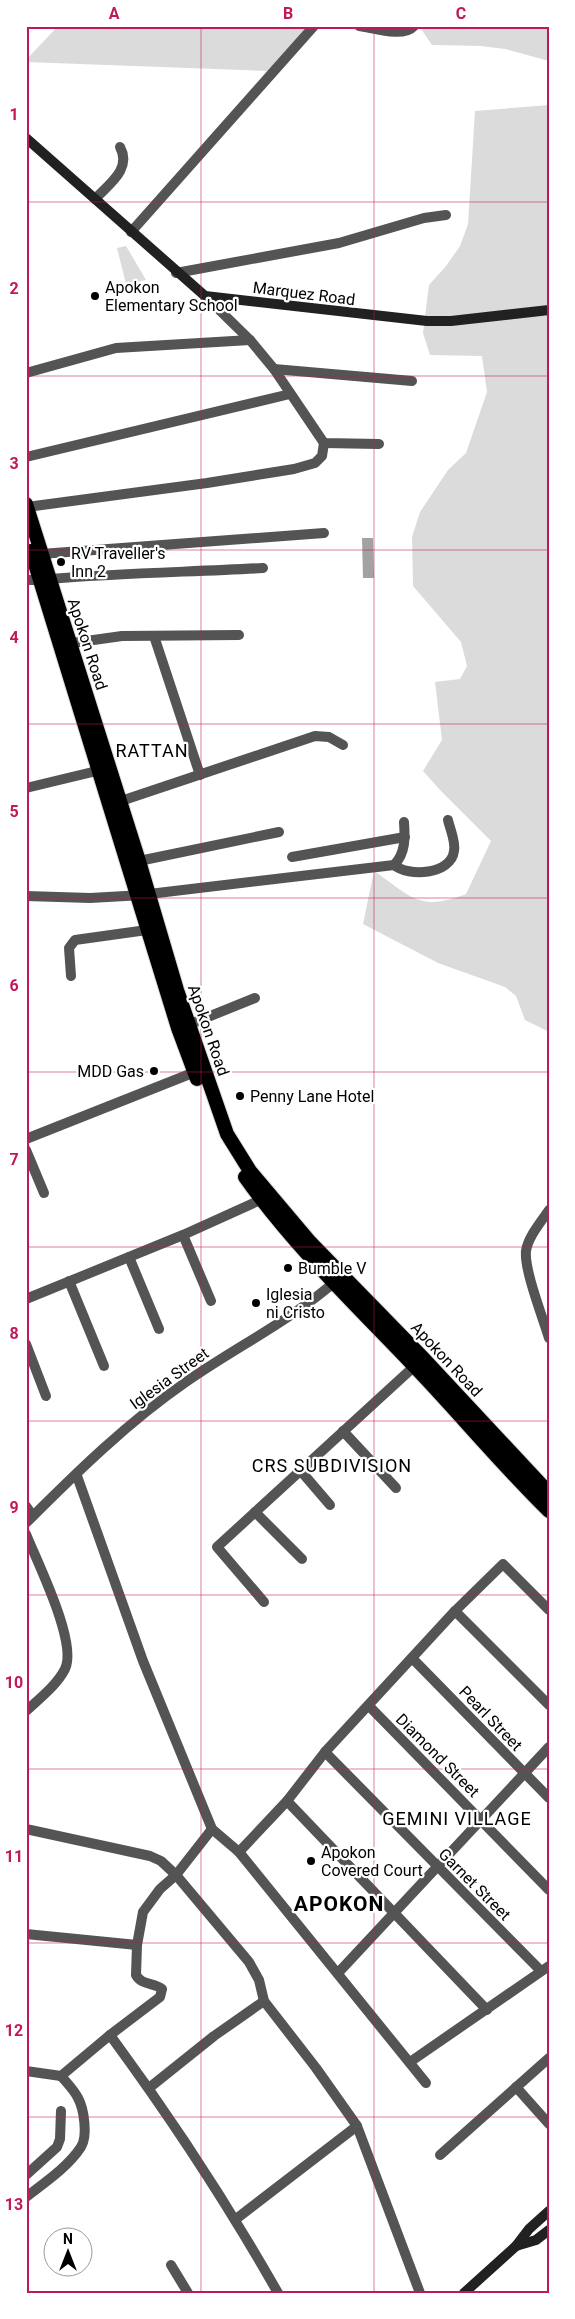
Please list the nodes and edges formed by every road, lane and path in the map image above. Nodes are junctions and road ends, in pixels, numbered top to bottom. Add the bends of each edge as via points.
1 (314, 26) edge
2 (359, 26) edge
3 (414, 26) edge
4 (26, 138) edge
5 (120, 147) dead end
6 (95, 199) junction
7 (446, 215) dead end
8 (132, 232) junction
9 (176, 272) junction
10 (205, 296) junction
11 (549, 310) edge
12 (250, 340) junction
13 (274, 369) junction
14 (26, 373) edge
15 (412, 381) dead end
16 (290, 394) junction
17 (324, 443) junction
18 (379, 444) dead end
19 (26, 457) edge
20 (27, 506) edge
21 (324, 533) dead end
22 (26, 536) edge
23 (41, 554) junction
24 (263, 568) dead end
25 (38, 579) edge
26 (238, 635) dead end
27 (154, 636) junction
28 (64, 644) junction
29 (343, 745) dead end
30 (103, 769) junction
31 (200, 775) junction
32 (26, 788) edge
33 (115, 803) junction
34 (448, 820) dead end
35 (404, 822) dead end
36 (279, 832) dead end
37 (405, 838) junction
38 (292, 857) dead end
39 (139, 861) junction
40 (394, 864) junction
41 (144, 894) junction
42 (26, 896) edge
43 (153, 930) junction
44 (71, 976) dead end
45 (255, 998) dead end
46 (188, 1025) junction
47 (199, 1071) junction
48 (26, 1139) edge
49 (26, 1150) edge
50 (44, 1193) dead end
51 (266, 1198) junction
52 (549, 1210) edge
53 (183, 1235) junction
54 (129, 1257) junction
55 (338, 1279) junction
56 (69, 1282) junction
57 (26, 1299) edge
58 (211, 1301) dead end
59 (159, 1329) dead end
60 (549, 1338) edge
61 (26, 1344) edge
62 (418, 1362) junction
63 (104, 1366) dead end
64 (46, 1396) dead end
65 (343, 1431) junction
66 (300, 1470) junction
67 (77, 1476) junction
68 (396, 1488) dead end
69 (545, 1493) edge
70 (330, 1505) dead end
71 (26, 1506) edge
72 (549, 1511) edge
73 (255, 1512) junction
74 (30, 1519) edge
75 (26, 1534) edge
76 (302, 1559) dead end
77 (264, 1602) dead end
78 (549, 1610) edge
79 (454, 1611) junction
80 (412, 1658) junction
81 (549, 1705) edge
82 (369, 1706) junction
83 (26, 1712) edge
84 (549, 1747) edge
85 (325, 1752) junction
86 (525, 1773) junction
87 (549, 1798) edge
88 (287, 1801) junction
89 (482, 1821) junction
90 (212, 1829) junction
91 (26, 1830) edge
92 (239, 1852) junction
93 (438, 1868) junction
94 (176, 1875) junction
95 (549, 1890) edge
96 (394, 1912) junction
97 (26, 1934) edge
98 (137, 1945) junction
99 (545, 1969) edge
100 (338, 1973) junction
101 (264, 2001) junction
102 (487, 2010) junction
103 (110, 2035) junction
104 (549, 2058) edge
105 (410, 2062) junction
106 (26, 2071) edge
107 (61, 2076) junction
108 (426, 2083) dead end
109 (516, 2087) junction
110 (149, 2088) junction
111 (61, 2111) dead end
112 (549, 2124) edge
113 (356, 2126) junction
114 (440, 2155) dead end
115 (26, 2175) edge
116 (26, 2197) edge
117 (549, 2211) edge
118 (236, 2219) junction
119 (549, 2230) edge
120 (516, 2246) junction
121 (171, 2265) dead end
122 (188, 2293) edge
123 (278, 2293) edge
124 (420, 2293) edge
125 (464, 2293) edge

1 - 8 street
2 - 3 street via 397,32 411,30
4 - 6 main road
5 - 6 street via 124,154 123,168
6 - 8 main road
7 - 9 street via 424,218 339,244
8 - 9 main road
9 - 10 main road
10 - 11 main road, Marquez Road via 427,321
10 - 12 street
12 - 13 street
12 - 14 street via 116,348
13 - 15 street
13 - 16 street
16 - 17 street
16 - 19 street
17 - 18 street
17 - 20 street via 322,456 308,466 207,483
20 - 23 highway, Apokon Road
21 - 23 street
22 - 25 highway, Apokon Road
23 - 25 highway, Apokon Road
24 - 25 street
25 - 28 highway, Apokon Road
26 - 27 street
27 - 28 street via 122,636
27 - 31 street
28 - 30 highway, Apokon Road
29 - 31 street via 329,737 316,736
30 - 32 street
30 - 33 highway, Apokon Road
31 - 33 street
33 - 39 highway, Apokon Road
33 - 41 highway, Apokon Road
34 - 40 street via 454,852 444,865 436,870 405,872
35 - 37 street
36 - 39 street
37 - 38 street
37 - 40 street via 400,859
39 - 41 highway, Apokon Road
40 - 41 street
41 - 42 street via 90,898
41 - 43 highway, Apokon Road
43 - 44 street via 75,940 69,948
43 - 46 highway, Apokon Road
43 - 47 highway, Apokon Road via 178,1028
45 - 46 street
46 - 47 highway, Apokon Road
47 - 48 street
47 - 51 highway, Apokon Road via 227,1134
49 - 50 street
51 - 53 street
51 - 55 highway, Apokon Road via 310,1242
52 - 60 street via 526,1251
53 - 54 street
53 - 58 street
54 - 56 street
54 - 59 street
55 - 62 highway, Apokon Road
55 - 67 street, Iglesia Street via 288,1317 162,1399
56 - 57 street
56 - 63 street
61 - 64 street
62 - 65 street
62 - 69 highway, Apokon Road
65 - 66 street
65 - 68 street
66 - 70 street
66 - 73 street
67 - 74 street, Iglesia Street
67 - 90 street via 143,1661
69 - 72 highway, Apokon Road
71 - 74 street
73 - 76 street
73 - 77 street via 217,1547
75 - 83 street via 64,1630 68,1657 61,1675
78 - 79 street via 503,1564
79 - 80 street
79 - 81 street
80 - 82 street
80 - 86 street, Pearl Street
82 - 85 street
82 - 89 street, Diamond Street
84 - 86 street
85 - 88 street
85 - 93 street, Garnet Street
86 - 87 street, Pearl Street
86 - 89 street
88 - 92 street
88 - 96 street
89 - 93 street
89 - 95 street, Diamond Street
90 - 92 street
90 - 94 street
91 - 94 street via 150,1856
92 - 100 street
93 - 96 street
93 - 99 street, Garnet Street
94 - 98 street via 160,1889 143,1912
94 - 101 street via 256,1973
96 - 100 street
96 - 102 street
97 - 98 street
98 - 103 street via 139,1980 160,1986 162,1993
99 - 102 street
100 - 105 street
101 - 110 street
101 - 113 street
102 - 105 street
103 - 107 street
103 - 110 street
104 - 109 street
105 - 108 street
106 - 107 street
107 - 116 street via 81,2106 82,2146
109 - 112 street
109 - 114 street
110 - 118 street
111 - 115 street via 60,2139 56,2147
113 - 118 street
113 - 124 street
117 - 120 main road via 528,2229
118 - 123 street
119 - 120 main road via 536,2240
120 - 125 main road
121 - 122 street

